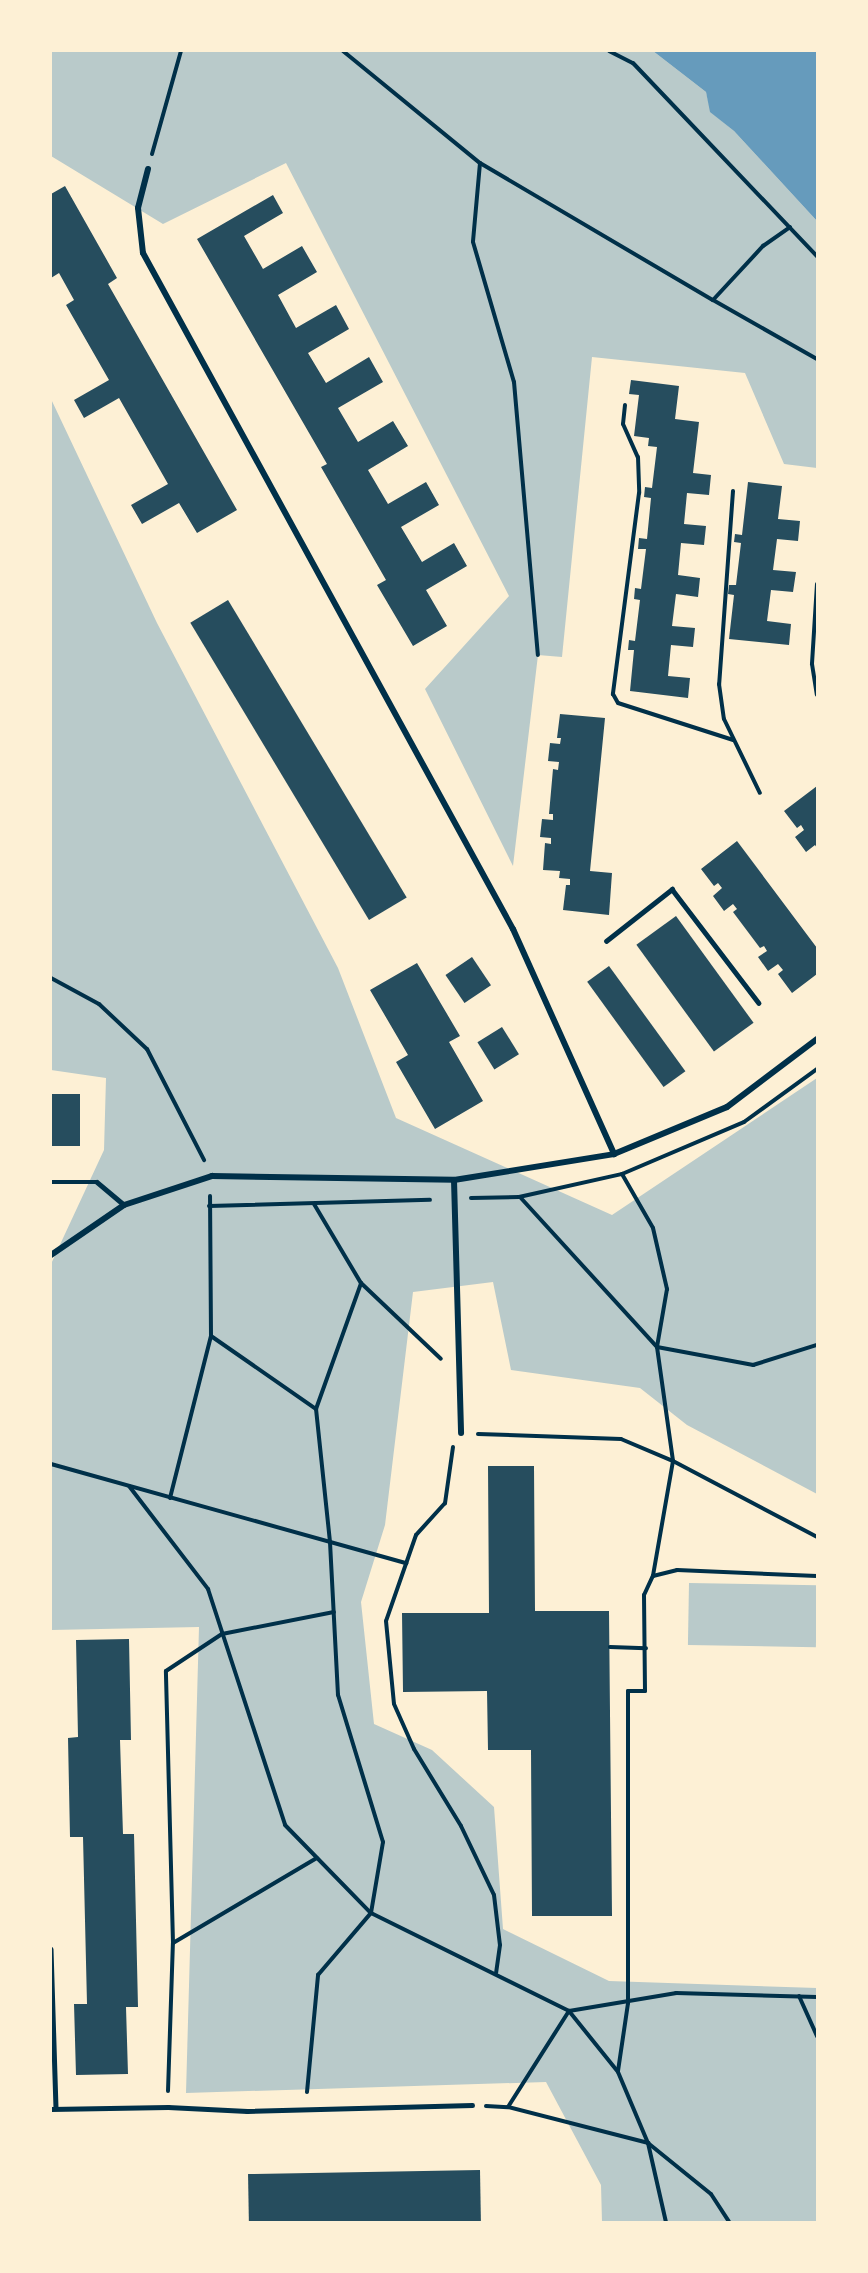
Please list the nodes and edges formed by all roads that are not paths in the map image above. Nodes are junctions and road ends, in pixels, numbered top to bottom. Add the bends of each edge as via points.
1 (148, 169) road end
2 (606, 941) dead end
3 (759, 1003) dead end
4 (817, 1039) edge
5 (614, 1154) junction
6 (454, 1180) junction
7 (51, 1182) edge
8 (124, 1205) junction
9 (51, 1255) edge
10 (461, 1433) road end
11 (51, 1949) edge
12 (472, 2106) road end
13 (54, 2109) edge

1 - 5 street via 138,208 143,253 513,929
2 - 3 lane via 672,889
4 - 5 street via 727,1107
5 - 6 street
6 - 8 street via 213,1176
6 - 10 street
7 - 8 lane via 97,1182
8 - 9 street
11 - 13 lane
12 - 13 lane

